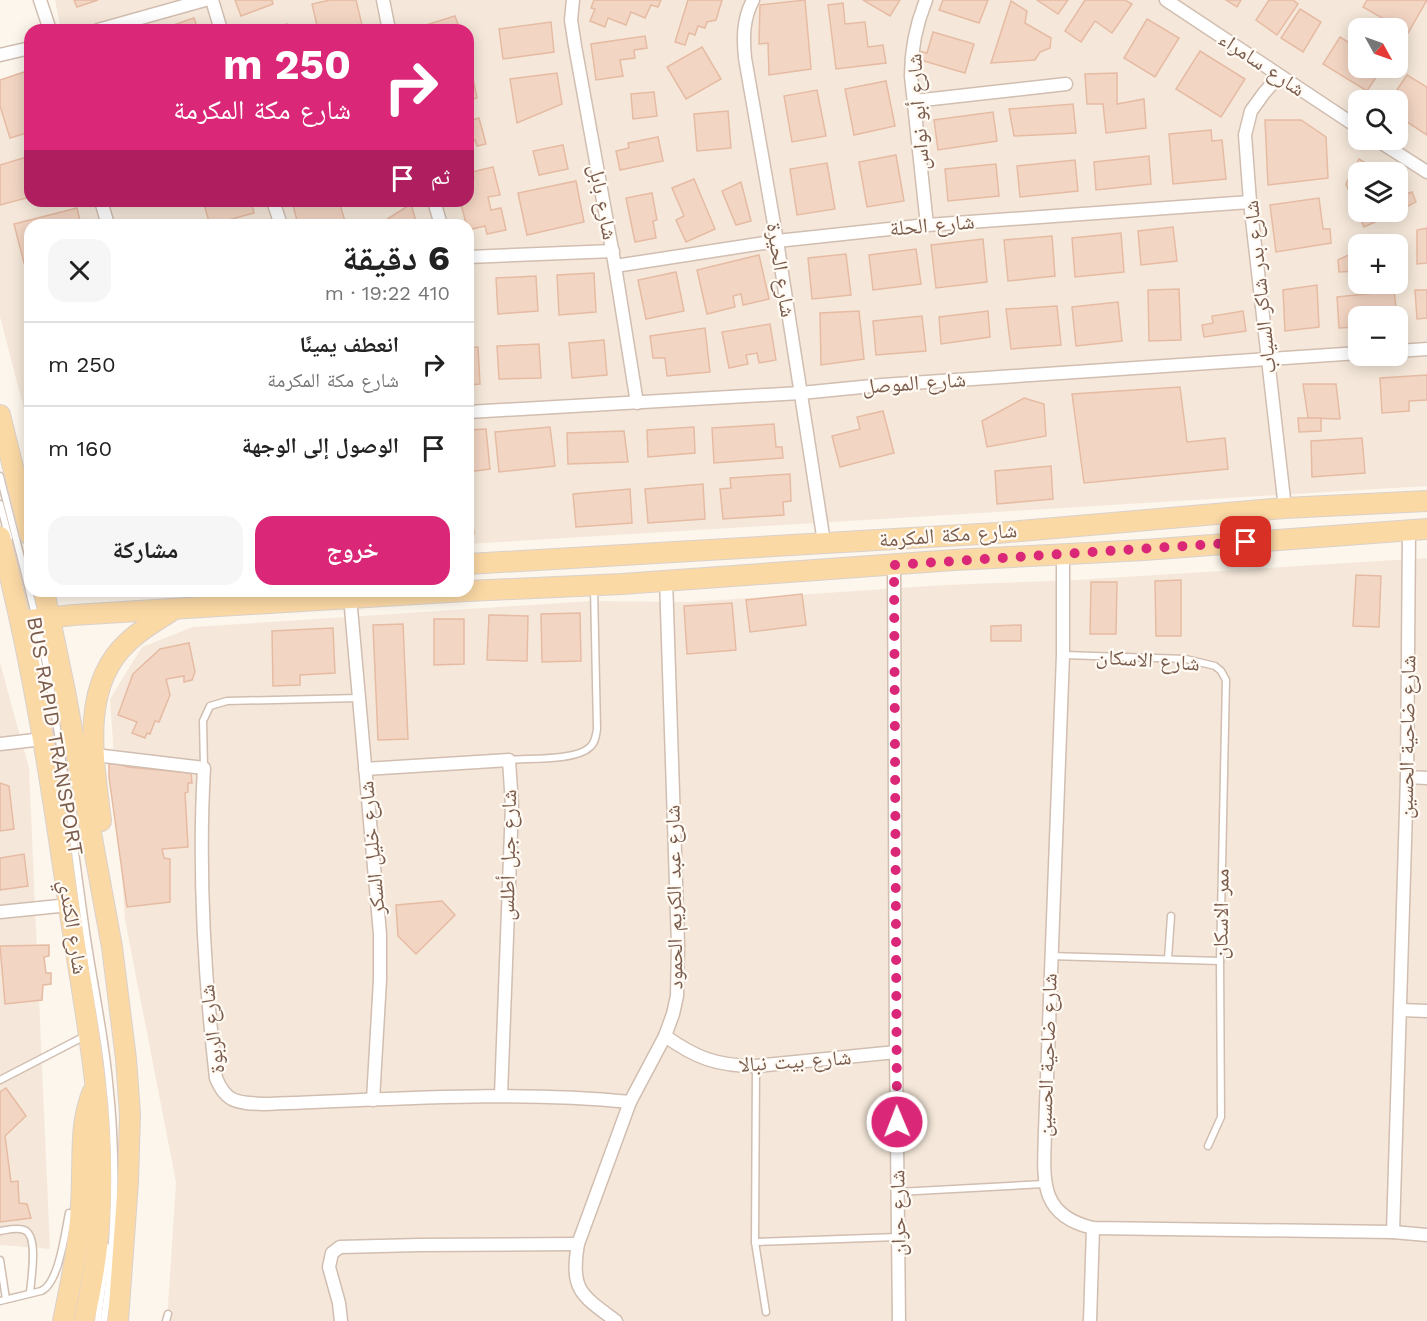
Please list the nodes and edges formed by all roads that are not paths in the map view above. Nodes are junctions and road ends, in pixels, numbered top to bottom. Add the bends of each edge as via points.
1 (40, 0) edge
2 (205, 0) edge
3 (212, 0) edge
4 (383, 0) edge
5 (573, 0) edge
6 (753, 0) edge
7 (926, 0) edge
8 (1166, 0) edge
9 (48, 24) edge
10 (119, 24) edge
11 (219, 24) edge
12 (388, 24) edge
13 (24, 50) edge
14 (0, 56) edge
15 (1279, 76) junction
16 (1066, 84) dead end
17 (914, 101) junction
18 (1348, 121) edge
19 (1393, 150) edge
20 (1427, 172) edge
21 (1250, 202) junction
22 (927, 225) junction
23 (777, 241) junction
24 (613, 251) junction
25 (474, 257) edge
26 (615, 266) junction
27 (1427, 349) edge
28 (1408, 350) edge
29 (1348, 354) edge
30 (1268, 360) junction
31 (801, 393) junction
32 (637, 403) junction
33 (474, 412) edge
34 (0, 414) edge
35 (0, 476) edge
36 (1427, 501) edge
37 (0, 504) edge
38 (1285, 508) junction
39 (24, 511) edge
40 (1418, 529) edge
41 (0, 537) edge
42 (824, 542) junction
43 (1063, 555) junction
44 (474, 564) edge
45 (894, 565) junction
46 (24, 567) edge
47 (24, 573) edge
48 (666, 579) junction
49 (24, 580) edge
50 (594, 585) junction
51 (474, 591) edge
52 (32, 597) edge
53 (32, 597) edge
54 (350, 597) joint
55 (174, 610) junction
56 (35, 619) junction
57 (1063, 655) junction
58 (1226, 680) joint
59 (359, 698) junction
60 (43, 739) junction
61 (0, 744) edge
62 (95, 755) junction
63 (509, 760) junction
64 (204, 768) junction
65 (365, 770) junction
66 (1407, 777) junction
67 (1427, 778) edge
68 (101, 883) junction
69 (69, 905) junction
70 (0, 912) edge
71 (1171, 916) dead end
72 (1050, 956) junction
73 (1168, 959) junction
74 (1220, 961) junction
75 (1401, 1010) junction
76 (1427, 1011) edge
77 (90, 1033) junction
78 (664, 1036) junction
79 (896, 1052) junction
80 (756, 1066) junction
81 (0, 1080) edge
82 (95, 1088) junction
83 (501, 1095) junction
84 (374, 1101) junction
85 (630, 1102) junction
86 (1208, 1146) dead end
87 (1044, 1184) junction
88 (897, 1192) junction
89 (69, 1214) dead end
90 (1092, 1228) junction
91 (0, 1231) edge
92 (1393, 1232) junction
93 (1427, 1236) edge
94 (897, 1237) junction
95 (755, 1242) junction
96 (578, 1244) junction
97 (0, 1260) edge
98 (30, 1293) junction
99 (3, 1300) edge
100 (766, 1312) dead end
101 (63, 1321) edge
102 (84, 1321) edge
103 (98, 1321) edge
104 (104, 1321) edge
105 (118, 1321) edge
106 (341, 1321) edge
107 (616, 1321) edge
108 (900, 1321) edge
109 (1090, 1321) edge

1 - 9 street
2 - 10 street
3 - 11 street
4 - 12 street
5 - 24 street, شارع بابل via 575,46
6 - 23 street, شارع الحيرة via 744,21 745,58
7 - 17 street, شارع أبو نواس via 911,54
8 - 15 street, شارع سامراء
13 - 14 street
15 - 18 street, شارع سامراء
15 - 21 street, شارع بدر شاكر السياب via 1256,102 1247,122
16 - 17 street
17 - 22 street, شارع أبو نواس
19 - 20 street
21 - 22 street, شارع الحلة
21 - 30 street, شارع بدر شاكر السياب
22 - 23 street, شارع الحلة
23 - 26 street, شارع الحلة
23 - 31 street, شارع الحيرة
24 - 25 street
24 - 26 street, شارع بابل
26 - 32 street, شارع بابل
27 - 28 street
29 - 30 street, شارع الموصل
30 - 31 street, شارع الموصل
30 - 38 street, شارع بدر شاكر السياب
31 - 32 street, شارع الموصل
31 - 42 street, شارع الحيرة
32 - 33 street, شارع الموصل
34 - 39 main road
35 - 46 lane, BUS RAPID TRANSPORT
36 - 38 main road, شارع مكة المكرمة
37 - 47 lane, BUS RAPID TRANSPORT
38 - 42 main road, شارع مكة المكرمة via 998,533
40 - 43 main road, شارع مكة المكرمة
40 - 66 street, شارع ضاحية الحسين
41 - 49 main road, شارع الكندي
42 - 44 main road, شارع مكة المكرمة
43 - 45 main road, شارع مكة المكرمة
43 - 57 street, شارع ضاحية الحسين
45 - 48 main road, شارع مكة المكرمة
45 - 79 street, شارع حران
48 - 50 main road, شارع مكة المكرمة
48 - 78 street, شارع عبد الكريم الحمود via 678,945 677,996
50 - 51 main road, شارع مكة المكرمة
50 - 63 lane via 594,742 582,753
52 - 56 main road, شارع الكندي
53 - 56 main road, شارع الكندي
54 - 55 main road, شارع مكة المكرمة
54 - 59 street, شارع خليل السكر
55 - 56 main road, شارع مكة المكرمة
55 - 62 main road via 127,643 109,666 97,693
56 - 60 main road, شارع الكندي
56 - 68 main road, شارع الكندي
56 - 103 lane, BUS RAPID TRANSPORT via 104,1078 108,1215
56 - 104 lane, BUS RAPID TRANSPORT via 57,728 109,1080 115,1194
57 - 58 lane, شارع الاسكان via 1186,659 1215,666
57 - 72 street, شارع ضاحية الحسين
58 - 74 lane, ممر الاسكان
59 - 64 lane, شارع الربوة via 226,701 210,706 203,721
59 - 65 street, شارع خليل السكر
60 - 61 street
60 - 69 main road, شارع الكندي
62 - 64 street
62 - 68 main road
63 - 65 street, شارع جبل أطلس
63 - 83 street, شارع جبل أطلس via 512,805
64 - 84 street, شارع الربوة via 200,832 206,985 216,1078 222,1091 245,1104
65 - 84 street, شارع خليل السكر via 380,934
66 - 67 street
66 - 75 street, شارع ضاحية الحسين
68 - 105 main road, شارع الكندي via 130,1113
69 - 70 street
69 - 77 main road, شارع الكندي
71 - 73 lane
72 - 73 lane
72 - 87 street, شارع ضاحية الحسين
73 - 74 lane
74 - 86 lane, ممر الاسكان via 1221,1117
75 - 76 street
75 - 92 street, شارع ضاحية الحسين
77 - 81 lane
77 - 82 main road, شارع الكندي
78 - 80 street, شارع بيت نبالا via 700,1058 733,1066
78 - 85 street, شارع عبد الكريم الحمود
79 - 80 street, شارع بيت نبالا
79 - 88 street, شارع حران
80 - 95 lane
82 - 101 main road via 82,1130 77,1251
82 - 102 main road, شارع الكندي via 100,1214
83 - 84 street, شارع الربوة
83 - 85 street, شارع الربوة
85 - 96 street, شارع عبد الكريم الحمود
87 - 88 lane
87 - 90 street via 1055,1207 1079,1225
88 - 94 street, شارع حران
89 - 98 lane via 51,1285
90 - 92 street
90 - 109 street
91 - 98 lane via 26,1230 33,1239
92 - 93 street
94 - 95 lane
94 - 108 street, شارع حران
95 - 100 lane
96 - 106 street via 340,1247 332,1253 329,1267
96 - 107 street, شارع عبد الكريم الحمود via 574,1265 581,1292
97 - 99 lane
98 - 99 lane

